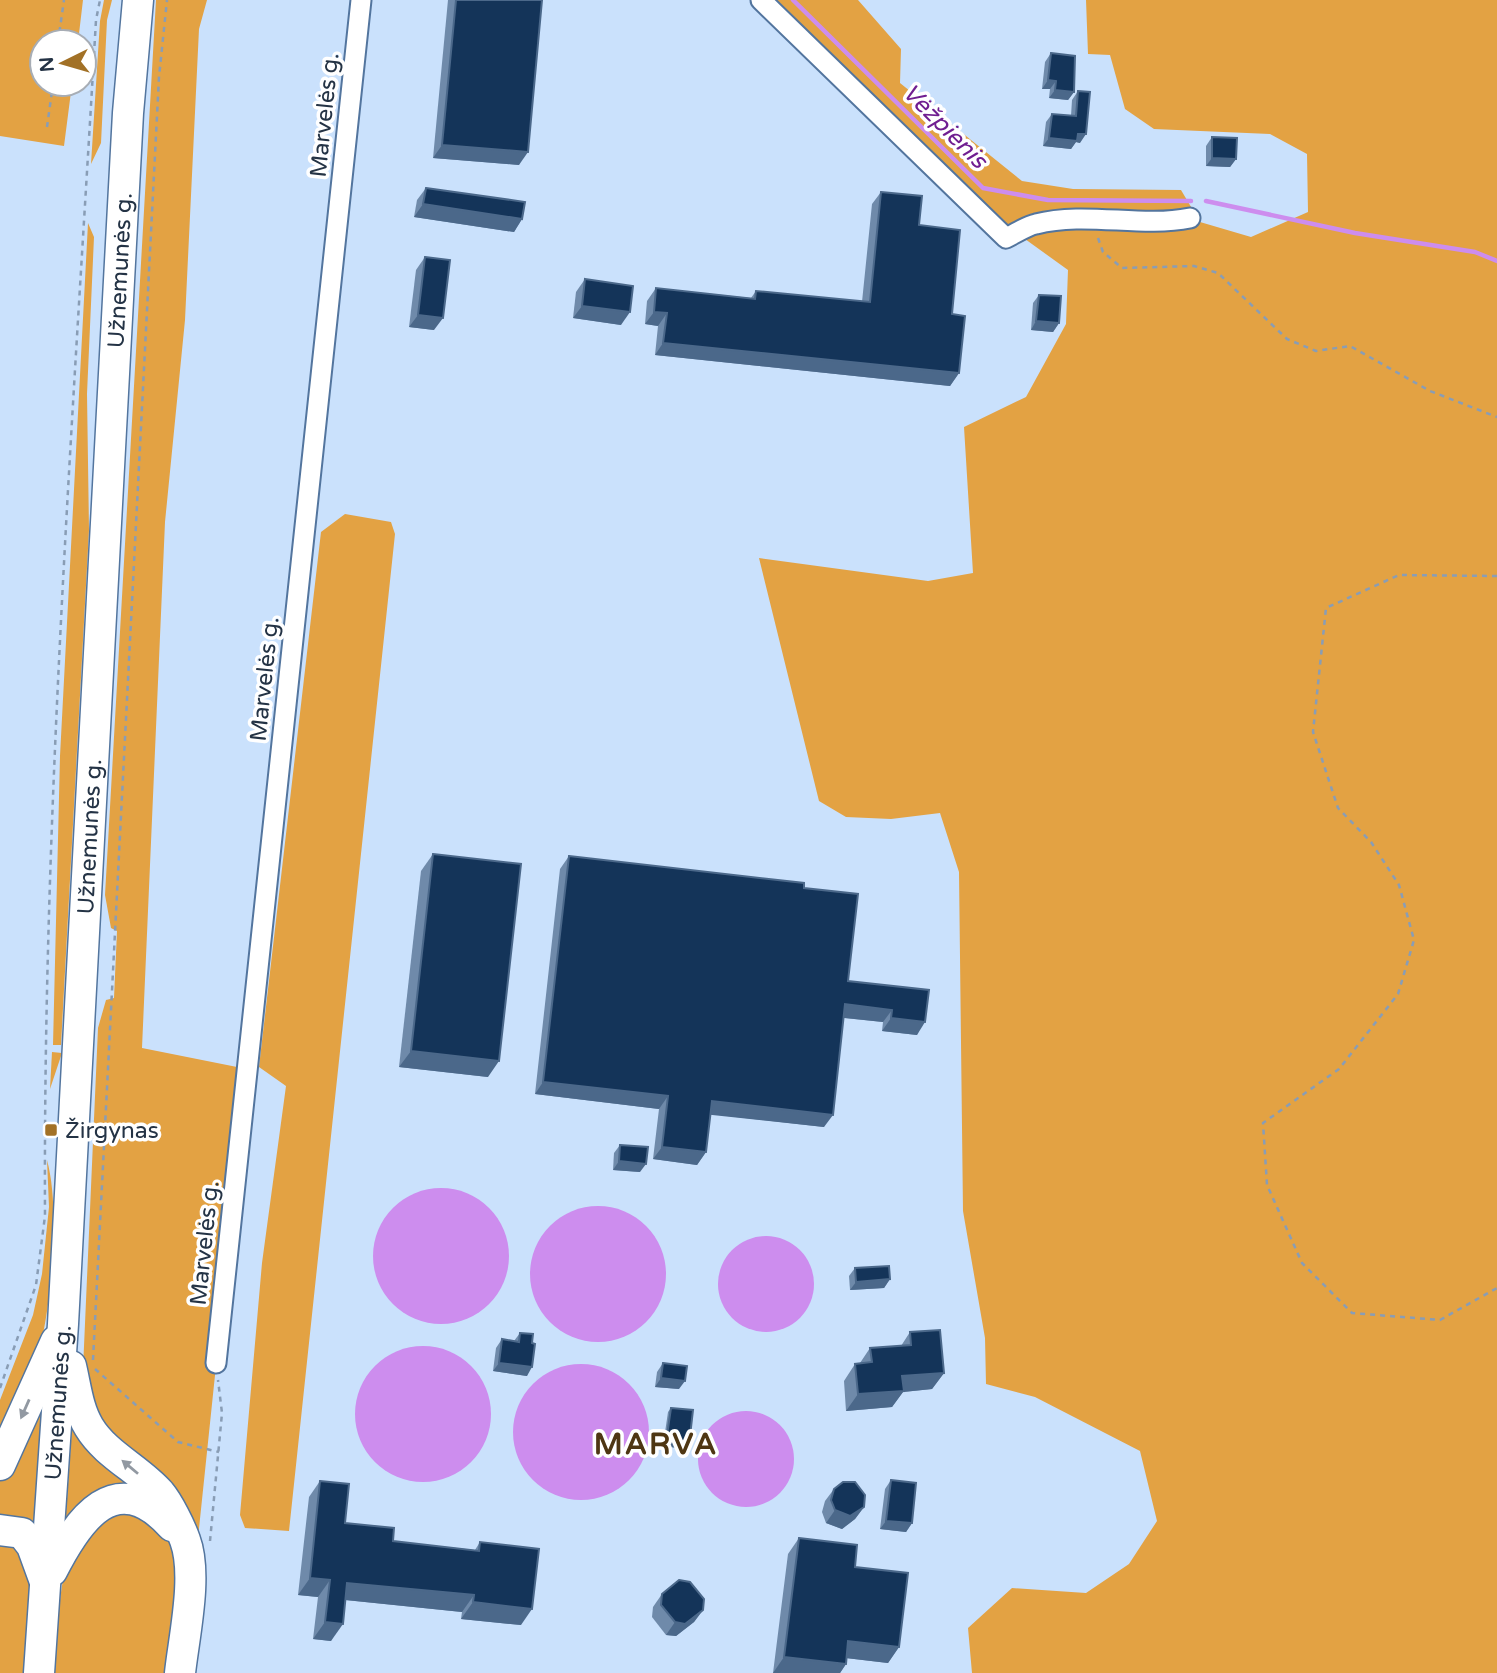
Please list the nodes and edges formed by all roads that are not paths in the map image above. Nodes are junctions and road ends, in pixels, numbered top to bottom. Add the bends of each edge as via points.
1 (138, 0) edge
2 (361, 0) edge
3 (761, 0) edge
4 (1191, 218) dead end
5 (64, 1324) junction
6 (216, 1363) road end
7 (0, 1465) edge
8 (0, 1530) edge
9 (197, 1543) junction
10 (46, 1584) junction
11 (39, 1673) edge
12 (180, 1673) edge

1 - 5 main road, Užnemunės g. via 128,113
2 - 6 street, Marvelės g.
3 - 4 street via 1006,238 1035,224 1162,224
5 -> 7 main road
9 -> 5 main road via 160,1494 89,1427 78,1403
5 - 10 main road, Užnemunės g.
8 - 10 main road via 22,1533 32,1546
9 - 10 main road via 146,1505 130,1501 99,1506 78,1524
9 - 12 main road via 190,1560
10 - 11 main road, Užnemunės g.

